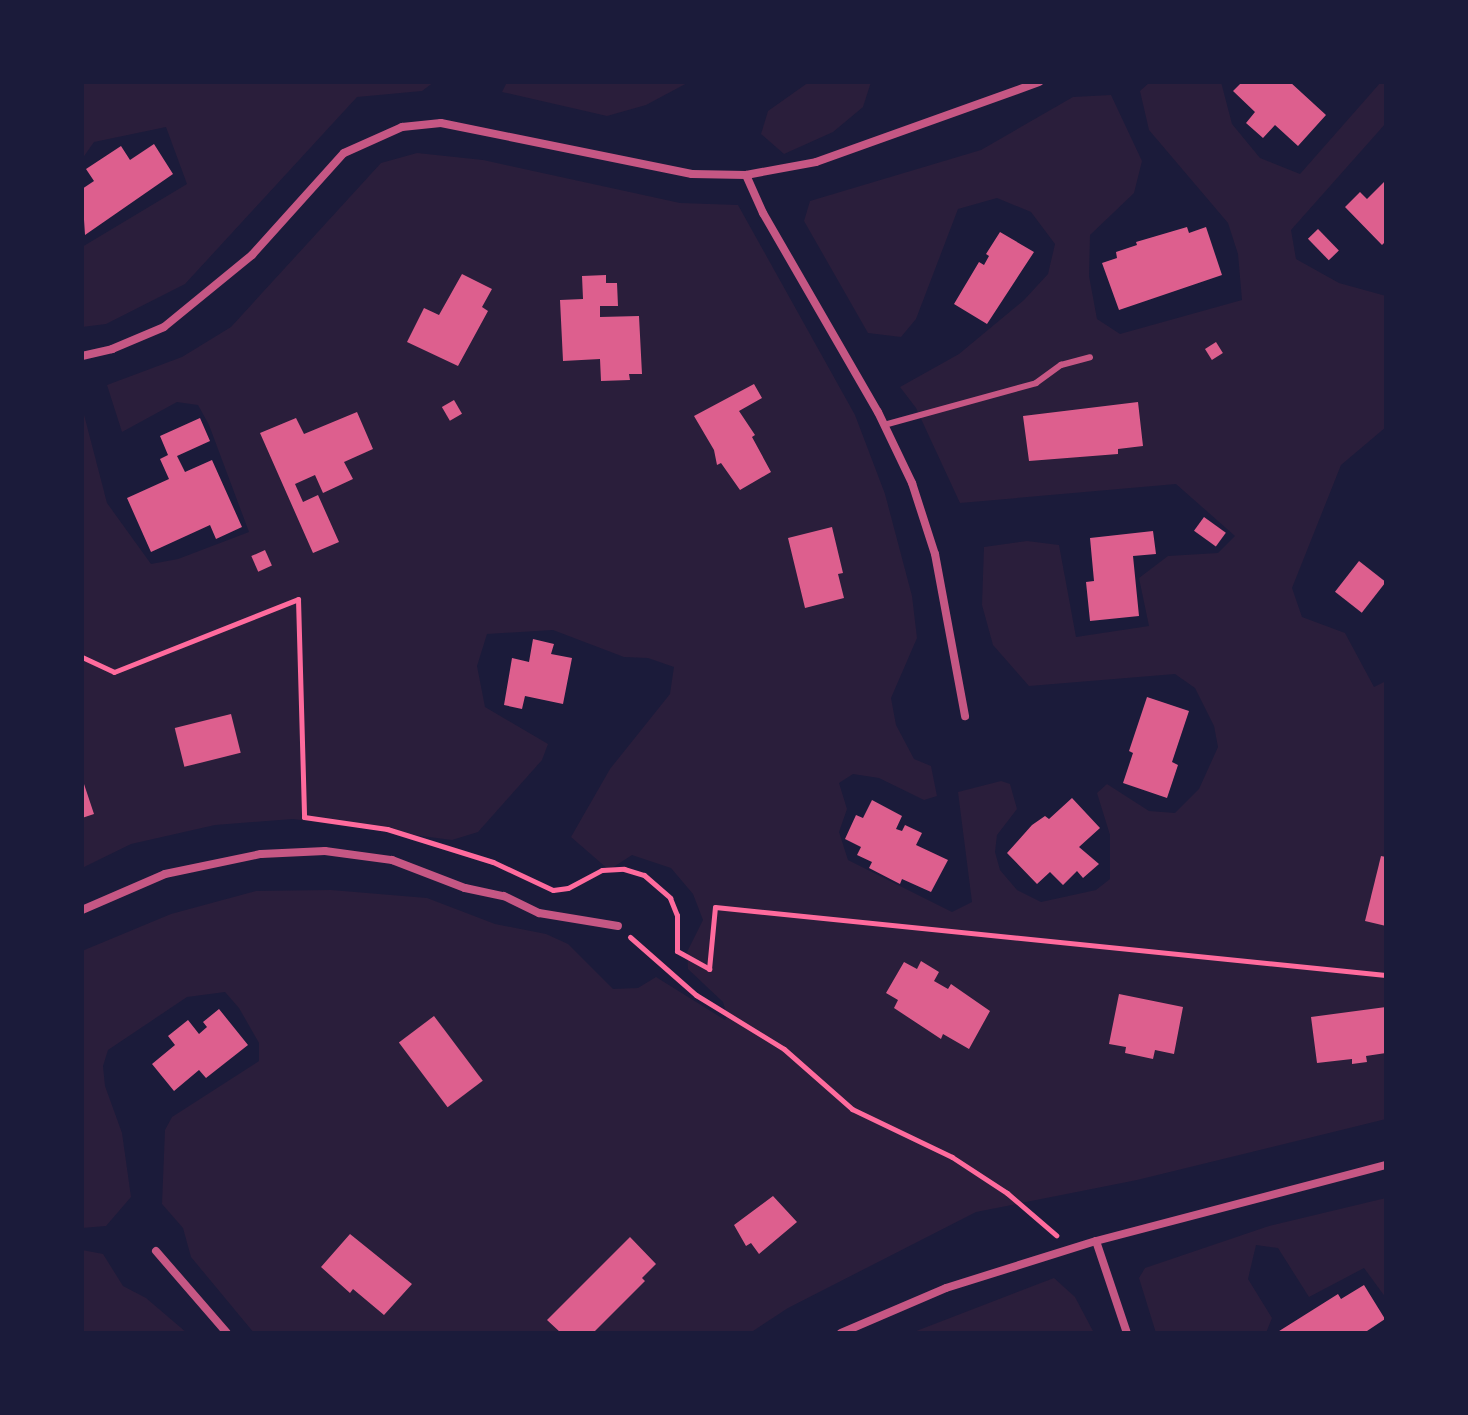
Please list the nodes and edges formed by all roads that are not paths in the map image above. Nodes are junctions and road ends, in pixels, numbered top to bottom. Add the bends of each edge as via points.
1 (1039, 82) edge
2 (746, 175) junction
3 (82, 356) edge
4 (1090, 357) dead end
5 (884, 425) junction
6 (965, 716) dead end
7 (82, 910) edge
8 (618, 926) road end
9 (1386, 1165) edge
10 (1096, 1241) junction
11 (156, 1251) dead end
12 (227, 1333) edge
13 (841, 1333) edge
14 (1127, 1333) edge

1 - 2 street via 816,162
2 - 3 street via 692,174 441,123 402,127 344,153 252,255 164,327
2 - 5 street
4 - 5 lane via 1061,365 1036,383
5 - 6 street via 912,483 935,554
7 - 8 street via 165,874 261,854 325,851 392,860 465,888 504,896 539,913
9 - 10 street
10 - 13 street via 946,1288
10 - 14 street
11 - 12 street

